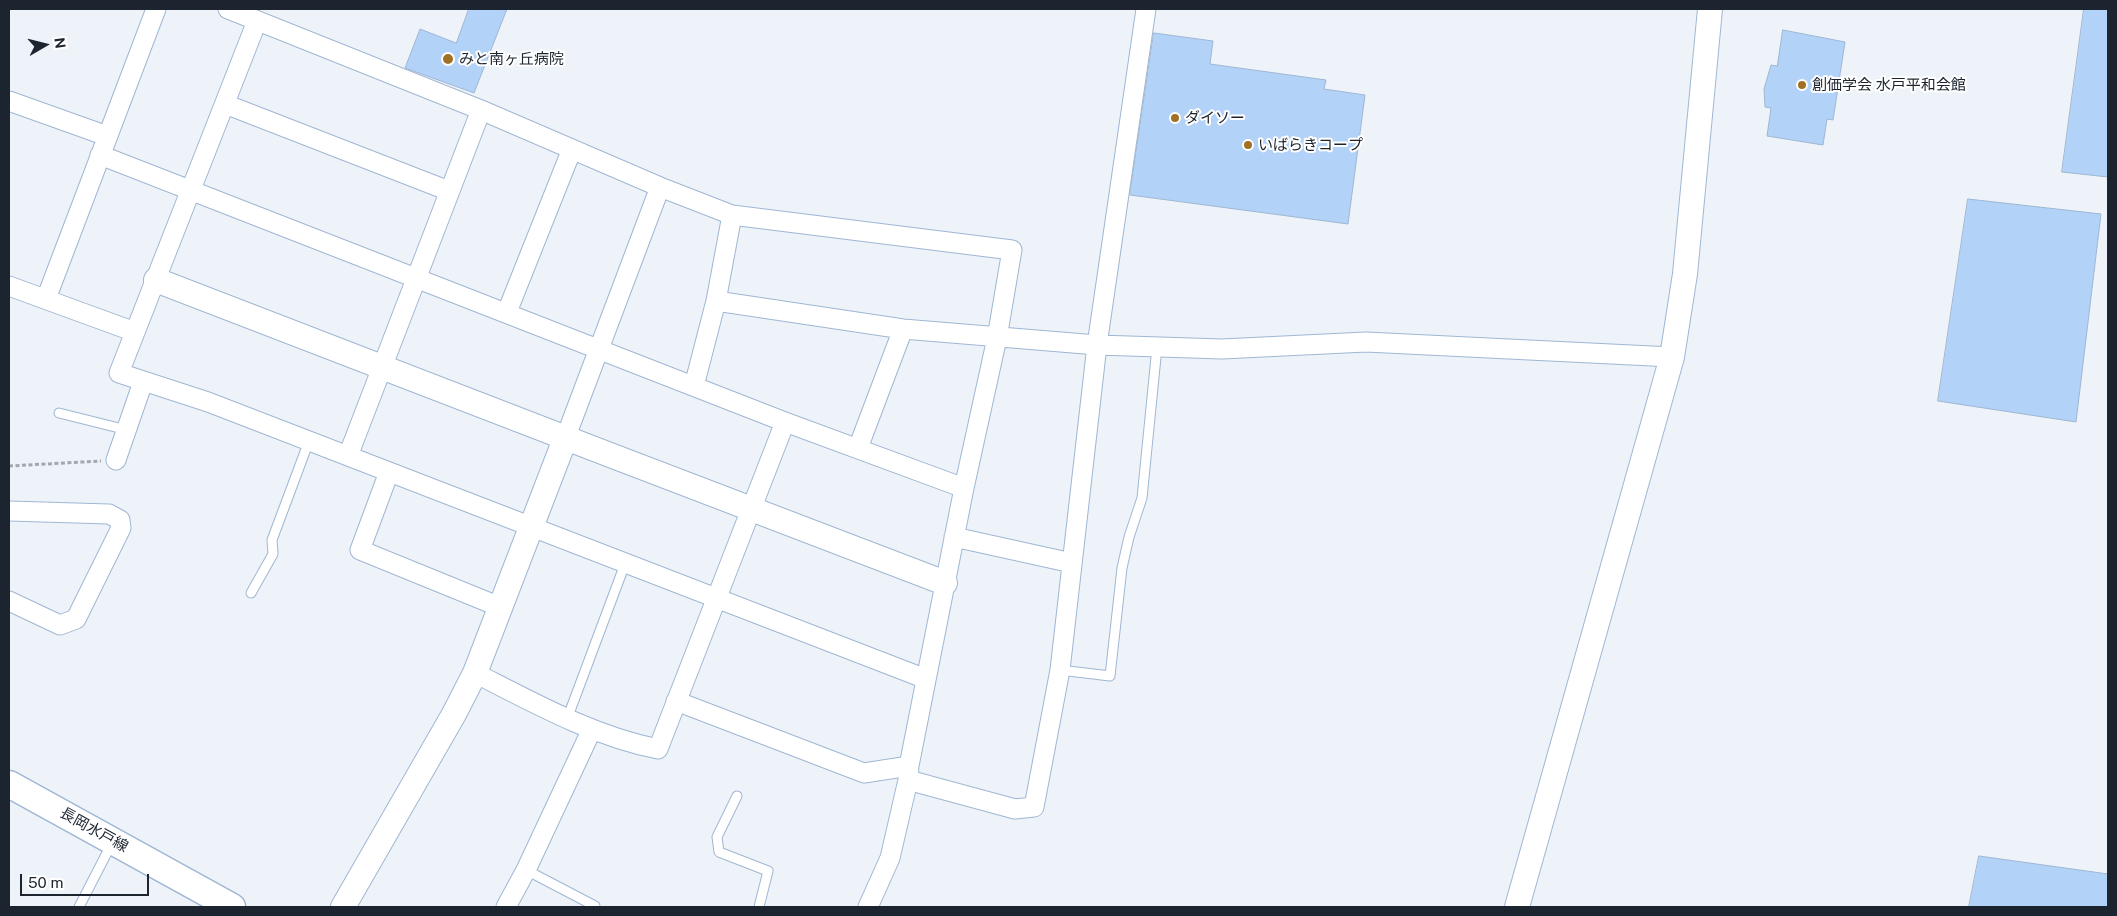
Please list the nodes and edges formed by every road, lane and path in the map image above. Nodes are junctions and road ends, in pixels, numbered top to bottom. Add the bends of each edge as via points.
1 (156, 9) edge
2 (228, 9) edge
3 (1146, 9) edge
4 (1710, 9) edge
5 (257, 21) junction
6 (9, 101) edge
7 (225, 104) junction
8 (481, 110) junction
9 (107, 136) junction
10 (572, 149) junction
11 (100, 155) junction
12 (660, 187) junction
13 (190, 191) junction
14 (449, 191) junction
15 (732, 215) junction
16 (416, 278) junction
17 (156, 280) junction
18 (9, 286) edge
19 (46, 300) junction
20 (716, 301) junction
21 (507, 312) junction
22 (903, 329) junction
23 (136, 332) junction
24 (997, 338) junction
25 (1097, 346) junction
26 (1157, 347) junction
27 (598, 348) junction
28 (1672, 357) junction
29 (384, 366) junction
30 (143, 382) junction
31 (694, 386) junction
32 (59, 413) dead end
33 (785, 422) junction
34 (127, 430) junction
35 (565, 439) junction
36 (309, 441) junction
37 (858, 448) junction
38 (348, 456) junction
39 (116, 460) joint
40 (9, 466) edge
41 (389, 472) junction
42 (964, 488) junction
43 (750, 510) junction
44 (9, 511) edge
45 (532, 527) junction
46 (954, 537) junction
47 (1072, 563) junction
48 (625, 564) junction
49 (945, 583) junction
50 (251, 593) dead end
51 (716, 597) junction
52 (9, 601) edge
53 (500, 607) junction
54 (1060, 670) junction
55 (475, 673) junction
56 (926, 679) junction
57 (676, 701) junction
58 (567, 719) junction
59 (592, 729) junction
60 (908, 773) junction
61 (9, 784) edge
62 (737, 796) dead end
63 (113, 840) junction
64 (526, 870) junction
65 (219, 904) edge
66 (79, 907) edge
67 (343, 907) edge
68 (506, 907) edge
69 (594, 907) edge
70 (759, 907) edge
71 (868, 907) edge
72 (1517, 907) edge

1 - 9 street
2 - 5 street
3 - 25 street
4 - 28 street via 1685,274
5 - 7 street
5 - 8 street
6 - 9 street
7 - 13 street
7 - 14 street
8 - 10 street
8 - 14 street
9 - 11 street
10 - 12 street
10 - 21 street
11 - 13 street
11 - 19 street
12 - 15 street
12 - 27 street
13 - 16 street
13 - 17 street
14 - 16 street
15 - 20 street
15 - 24 street via 1012,250
16 - 21 street
16 - 29 street
17 - 23 street
17 - 29 street
18 - 19 street
19 - 23 street
20 - 22 street
20 - 31 street
21 - 27 street
22 - 24 street
22 - 37 street
23 - 30 street via 119,374
24 - 25 street
24 - 42 street
25 - 26 street
25 - 47 street
26 - 28 street via 1222,349 1366,342
26 - 54 lane via 1142,498 1122,568 1110,676
27 - 31 street
27 - 35 street
28 - 72 street
29 - 35 street
29 - 38 street
30 - 34 street
30 - 36 street via 208,402
31 - 33 street
32 - 34 lane
33 - 37 street
33 - 43 street
34 - 39 street
35 - 43 street
35 - 45 street
36 - 38 street
36 - 50 lane via 272,540 273,554
37 - 42 street
38 - 41 street
39 - 40 path
41 - 45 street
41 - 53 street via 360,550
42 - 46 street
43 - 49 street
43 - 51 street
44 - 52 street via 108,514 120,520 121,528 76,619 60,625
45 - 48 street
45 - 53 street
46 - 47 street
46 - 49 street
47 - 54 street
48 - 51 street
48 - 58 lane
49 - 56 street
51 - 56 street
51 - 57 street
53 - 55 street
54 - 60 street via 1034,807 1015,809
55 - 58 street
55 - 67 street
56 - 60 street
57 - 59 street via 658,749
57 - 60 street via 864,773
58 - 59 street
59 - 64 street
60 - 71 street via 890,858
61 - 63 main road, 長岡水戸線
62 - 70 lane via 717,838 719,852 768,871
63 - 65 main road, 長岡水戸線
63 - 66 lane
64 - 68 street
64 - 69 lane

